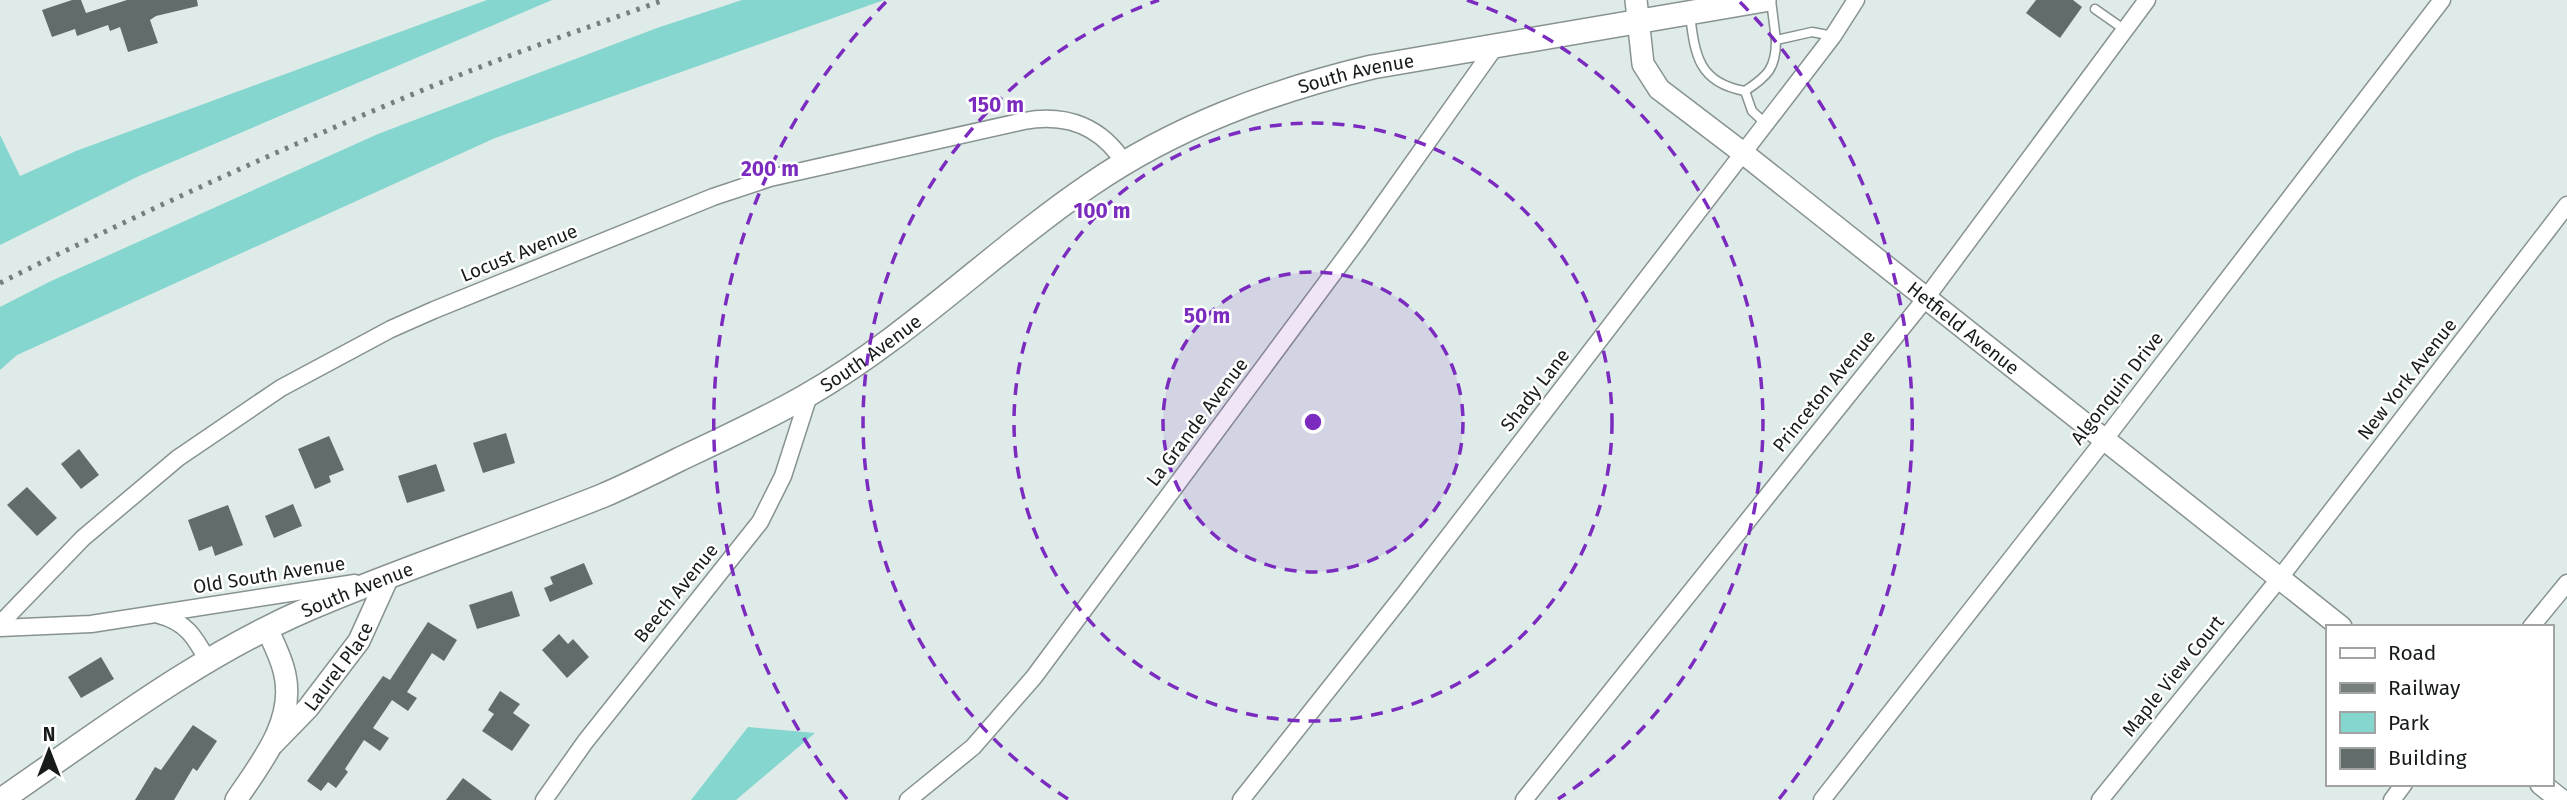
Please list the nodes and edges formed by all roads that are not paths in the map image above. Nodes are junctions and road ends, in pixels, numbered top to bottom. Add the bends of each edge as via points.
1 (1764, 0) edge
2 (1771, 0) edge
3 (1856, 0) edge
4 (2147, 0) edge
5 (2442, 0) edge
6 (1725, 4) edge
7 (2095, 9) dead end
8 (1638, 10) edge
9 (1690, 12) junction
10 (2125, 30) junction
11 (1833, 36) junction
12 (1776, 40) junction
13 (1495, 47) junction
14 (1745, 91) junction
15 (1765, 123) junction
16 (1744, 153) junction
17 (1125, 164) junction
18 (2567, 205) edge
19 (1926, 298) junction
20 (809, 395) junction
21 (2105, 439) junction
22 (388, 577) junction
23 (2279, 579) junction
24 (2567, 583) edge
25 (157, 614) junction
26 (2338, 625) edge
27 (2533, 625) edge
28 (0, 626) edge
29 (267, 629) junction
30 (208, 661) junction
31 (273, 744) junction
32 (2544, 786) edge
33 (1, 800) edge
34 (236, 800) edge
35 (544, 800) edge
36 (908, 800) edge
37 (1241, 800) edge
38 (1524, 800) edge
39 (1822, 800) edge
40 (2100, 800) edge
41 (2561, 800) edge

1 - 6 main road, South Avenue
2 - 12 lane
3 - 11 street, Shady Lane
4 - 10 street, Princeton Avenue
5 - 21 street, Algonquin Drive
6 - 9 main road, South Avenue
7 - 10 lane
8 - 9 main road, South Avenue
8 - 13 main road, South Avenue
8 - 16 street, Hetfield Avenue via 1643,64 1659,89
9 - 14 lane via 1694,47 1705,74 1724,87
10 - 19 street, Princeton Avenue
11 - 12 lane via 1812,32
11 - 15 street, Shady Lane
12 - 14 lane via 1773,68
13 - 17 main road, South Avenue via 1311,82 1235,108 1174,135
13 - 36 street, La Grande Avenue via 1034,677 973,747
14 - 15 lane via 1752,111
15 - 16 street, Shady Lane
16 - 19 street, Hetfield Avenue
16 - 37 street, Shady Lane
17 - 20 main road, South Avenue via 1091,184 866,357
17 - 28 street, Locust Avenue via 1107,141 1077,122 1059,118 1024,121 770,178 434,310 281,388 178,458 83,538
18 - 23 street, New York Avenue
19 - 21 street, Hetfield Avenue
19 - 38 street, Princeton Avenue
20 - 22 main road, South Avenue via 606,494
20 - 35 street, Beech Avenue via 783,476 760,522
21 - 23 street, Hetfield Avenue
21 - 39 street, Algonquin Drive
22 - 25 street, Old South Avenue
22 - 29 main road, South Avenue
22 - 31 street, Laurel Place via 359,641 308,708
23 - 26 street, Hetfield Avenue
23 - 40 street, Maple View Court
24 - 27 street
25 - 28 street, Old South Avenue via 91,624
25 - 30 street, Old South Avenue via 187,627
29 - 30 main road, South Avenue
29 - 31 street, Laurel Place via 286,677 286,700
30 - 33 main road, South Avenue
31 - 34 street, Laurel Place
32 - 41 street

